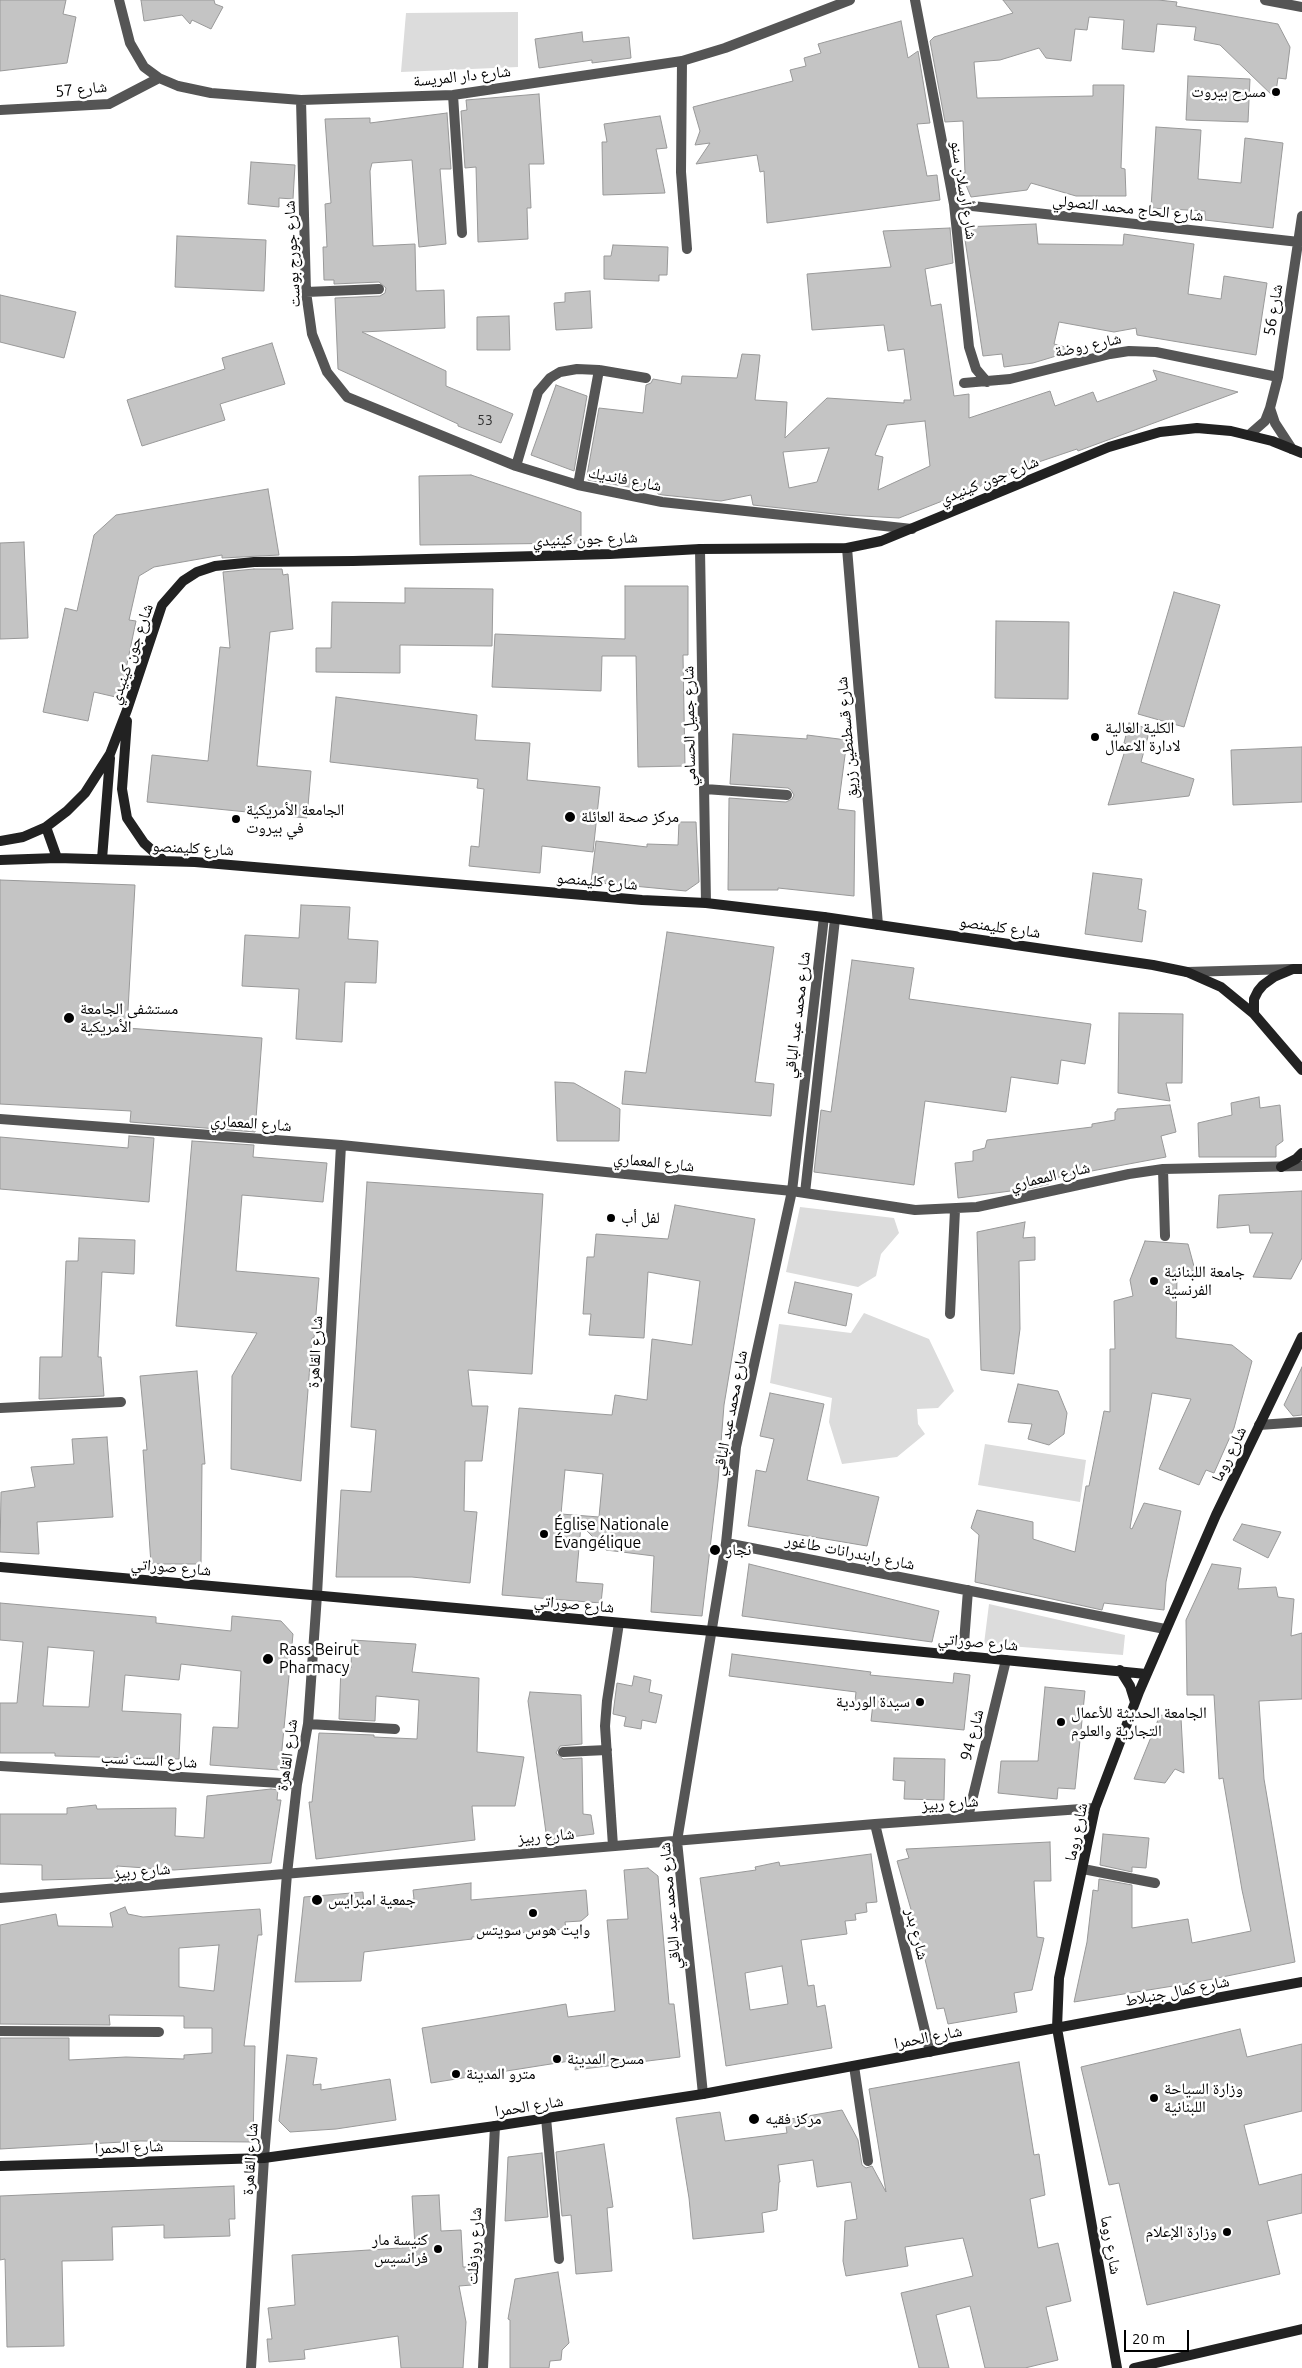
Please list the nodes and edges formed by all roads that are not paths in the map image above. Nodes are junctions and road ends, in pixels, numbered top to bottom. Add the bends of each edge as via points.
1 (119, 0) edge
2 (850, 0) edge
3 (915, 0) edge
4 (1265, 0) edge
5 (1302, 7) edge
6 (682, 61) junction
7 (159, 78) junction
8 (453, 95) junction
9 (302, 100) junction
10 (0, 110) edge
11 (954, 204) junction
12 (1302, 216) edge
13 (462, 233) dead end
14 (1299, 242) junction
15 (686, 249) dead end
16 (379, 289) dead end
17 (306, 292) junction
18 (599, 370) junction
19 (1278, 377) junction
20 (646, 378) dead end
21 (987, 382) junction
22 (964, 383) dead end
23 (347, 397) joint
24 (1270, 408) junction
25 (1249, 435) junction
26 (1292, 448) junction
27 (1302, 453) edge
28 (516, 466) junction
29 (578, 486) junction
30 (912, 529) junction
31 (847, 548) junction
32 (700, 549) junction
33 (127, 710) junction
34 (110, 754) junction
35 (705, 789) junction
36 (787, 795) dead end
37 (46, 827) junction
38 (0, 841) edge
39 (56, 858) junction
40 (102, 859) junction
41 (0, 860) edge
42 (164, 861) junction
43 (706, 903) junction
44 (824, 917) junction
45 (835, 919) junction
46 (878, 925) junction
47 (1297, 969) edge
48 (1187, 972) junction
49 (1254, 1014) junction
50 (1302, 1070) edge
51 (0, 1119) edge
52 (341, 1145) junction
53 (1302, 1154) edge
54 (1302, 1166) edge
55 (1281, 1167) junction
56 (1164, 1170) junction
57 (792, 1191) junction
58 (805, 1193) junction
59 (955, 1210) junction
60 (1165, 1236) dead end
61 (950, 1314) dead end
62 (1302, 1337) edge
63 (121, 1402) dead end
64 (0, 1408) edge
65 (1302, 1422) edge
66 (1259, 1425) junction
67 (726, 1543) junction
68 (0, 1567) edge
69 (968, 1590) junction
70 (317, 1596) junction
71 (618, 1623) junction
72 (1165, 1629) junction
73 (712, 1631) junction
74 (963, 1656) junction
75 (1006, 1660) junction
76 (1120, 1670) junction
77 (1146, 1674) junction
78 (1135, 1702) junction
79 (308, 1724) junction
80 (395, 1729) dead end
81 (607, 1750) junction
82 (563, 1752) dead end
83 (0, 1766) edge
84 (297, 1784) junction
85 (1095, 1808) junction
86 (968, 1817) junction
87 (875, 1824) junction
88 (677, 1841) junction
89 (613, 1846) junction
90 (1084, 1869) junction
91 (287, 1874) junction
92 (1155, 1883) dead end
93 (0, 1898) edge
94 (1302, 1982) edge
95 (1057, 2028) junction
96 (0, 2031) edge
97 (159, 2032) dead end
98 (930, 2052) junction
99 (854, 2066) junction
100 (703, 2094) junction
101 (546, 2118) junction
102 (495, 2126) junction
103 (264, 2158) junction
104 (868, 2161) dead end
105 (0, 2166) edge
106 (558, 2259) dead end
107 (1302, 2329) edge
108 (251, 2368) edge
109 (483, 2368) edge
110 (1117, 2368) edge
111 (1134, 2368) edge

1 - 7 street, شارع دار المريسة via 130,43 144,67
2 - 6 street, شارع دار المريسة
3 - 11 street, شارع أرسلان سنو
4 - 5 street
6 - 8 street, شارع دار المريسة
6 - 15 street via 681,172
7 - 9 street, شارع دار المريسة via 211,93
7 - 10 street, شارع 57 via 109,104
8 - 9 street, شارع دار المريسة
8 - 13 street
9 - 17 street, شارع جورج بوست
11 - 14 street, شارع الحاج محمد النصولي
11 - 21 street, شارع أرسلان سنو via 968,347 976,369
12 - 14 street, شارع 56
14 - 19 street, شارع 56
16 - 17 street
17 - 23 street, شارع جورج بوست via 312,334 327,372
18 - 20 street
18 - 28 street via 560,372 541,387
18 - 29 street
19 - 21 street, شارع روضة via 1156,352 1129,351
19 - 24 street, شارع 56
21 - 22 street, شارع روضة
23 - 28 street, شارع فانديك
24 - 25 street, شارع 56 via 1265,421
24 - 26 street via 1275,424
25 - 26 street, شارع جون كينيدي
25 - 30 street, شارع جون كينيدي via 1197,428 1128,440
26 - 27 street, شارع جون كينيدي
28 - 29 street, شارع فانديك
29 - 30 street, شارع فانديك via 662,502
30 - 31 street, شارع جون كينيدي via 881,541
31 - 32 street, شارع جون كينيدي
31 - 46 street, شارع قسطنطين زريق
32 - 33 street, شارع جون كينيدي via 254,562 215,566 183,580 162,605
32 - 35 street, شارع جميل الحسامي
33 - 34 street, شارع جون كينيدي
33 - 42 street via 123,804 134,831
34 - 37 street, شارع جون كينيدي via 85,793
34 - 40 street
35 - 36 street
35 - 43 street, شارع جميل الحسامي
37 - 38 street, شارع جون كينيدي
37 - 39 street
39 - 40 street, شارع كليمنصو
39 - 41 street, شارع كليمنصو
40 - 42 street, شارع كليمنصو
42 - 43 street, شارع كليمنصو
43 - 44 street, شارع كليمنصو
44 - 45 street, شارع كليمنصو
44 - 57 street, شارع محمد عبد الباقي
45 - 46 street, شارع كليمنصو
45 - 58 street, شارع محمد عبد الباقي
46 - 48 street, شارع كليمنصو
47 - 48 street, شارع كليمنصو
47 - 49 street via 1274,977 1258,991 1254,999
48 - 49 street, شارع كليمنصو via 1221,987
49 - 50 street, شارع كليمنصو
51 - 52 street, شارع المعماري
52 - 57 street, شارع المعماري
52 - 70 street, شارع القاهرة
53 - 55 street
54 - 55 street, شارع المعماري
55 - 56 street, شارع المعماري
56 - 59 street, شارع المعماري via 1129,1174
56 - 60 street
57 - 58 street, شارع المعماري
57 - 67 street, شارع محمد عبد الباقي via 736,1447
58 - 59 street, شارع المعماري via 906,1209
59 - 61 street
62 - 66 street, شارع روما
63 - 64 street
65 - 66 street
66 - 72 street, شارع روما
67 - 69 street, شارع رابندرانات طاغور
67 - 73 street, شارع محمد عبد الباقي
68 - 70 street, شارع صوراتي
69 - 72 street, شارع رابندرانات طاغور
69 - 74 street
70 - 71 street, شارع صوراتي
70 - 79 street, شارع القاهرة
71 - 73 street, شارع صوراتي
71 - 81 street via 607,1701
72 - 77 street, شارع روما
73 - 74 street, شارع صوراتي
73 - 88 street, شارع محمد عبد الباقي
74 - 75 street, شارع صوراتي
75 - 76 street, شارع صوراتي
75 - 86 street, شارع 94
76 - 77 street, شارع صوراتي
76 - 78 street
77 - 78 street, شارع روما
78 - 85 street, شارع روما
79 - 80 street
79 - 84 street, شارع القاهرة
81 - 82 street
81 - 89 street
83 - 84 street, شارع الست نسب
84 - 91 street, شارع القاهرة
85 - 86 street, شارع ربيز
85 - 90 street, شارع روما
86 - 87 street, شارع ربيز
87 - 88 street, شارع ربيز
87 - 98 street, شارع بدر
88 - 89 street, شارع ربيز
88 - 100 street, شارع محمد عبد الباقي
89 - 91 street, شارع ربيز
90 - 92 street
90 - 95 street, شارع روما via 1059,1978
91 - 93 street, شارع ربيز
91 - 103 street, شارع القاهرة
94 - 95 street, شارع كمال جنبلاط
95 - 98 street, شارع الحمرا
95 - 110 street, شارع روما
96 - 97 street
98 - 99 street, شارع الحمرا
99 - 100 street, شارع الحمرا
99 - 104 street
100 - 101 street, شارع الحمرا
101 - 102 street, شارع الحمرا
101 - 106 street
102 - 103 street, شارع الحمرا
102 - 109 street, شارع روزفلت
103 - 105 street, شارع الحمرا
103 - 108 street, شارع القاهرة
107 - 111 street

